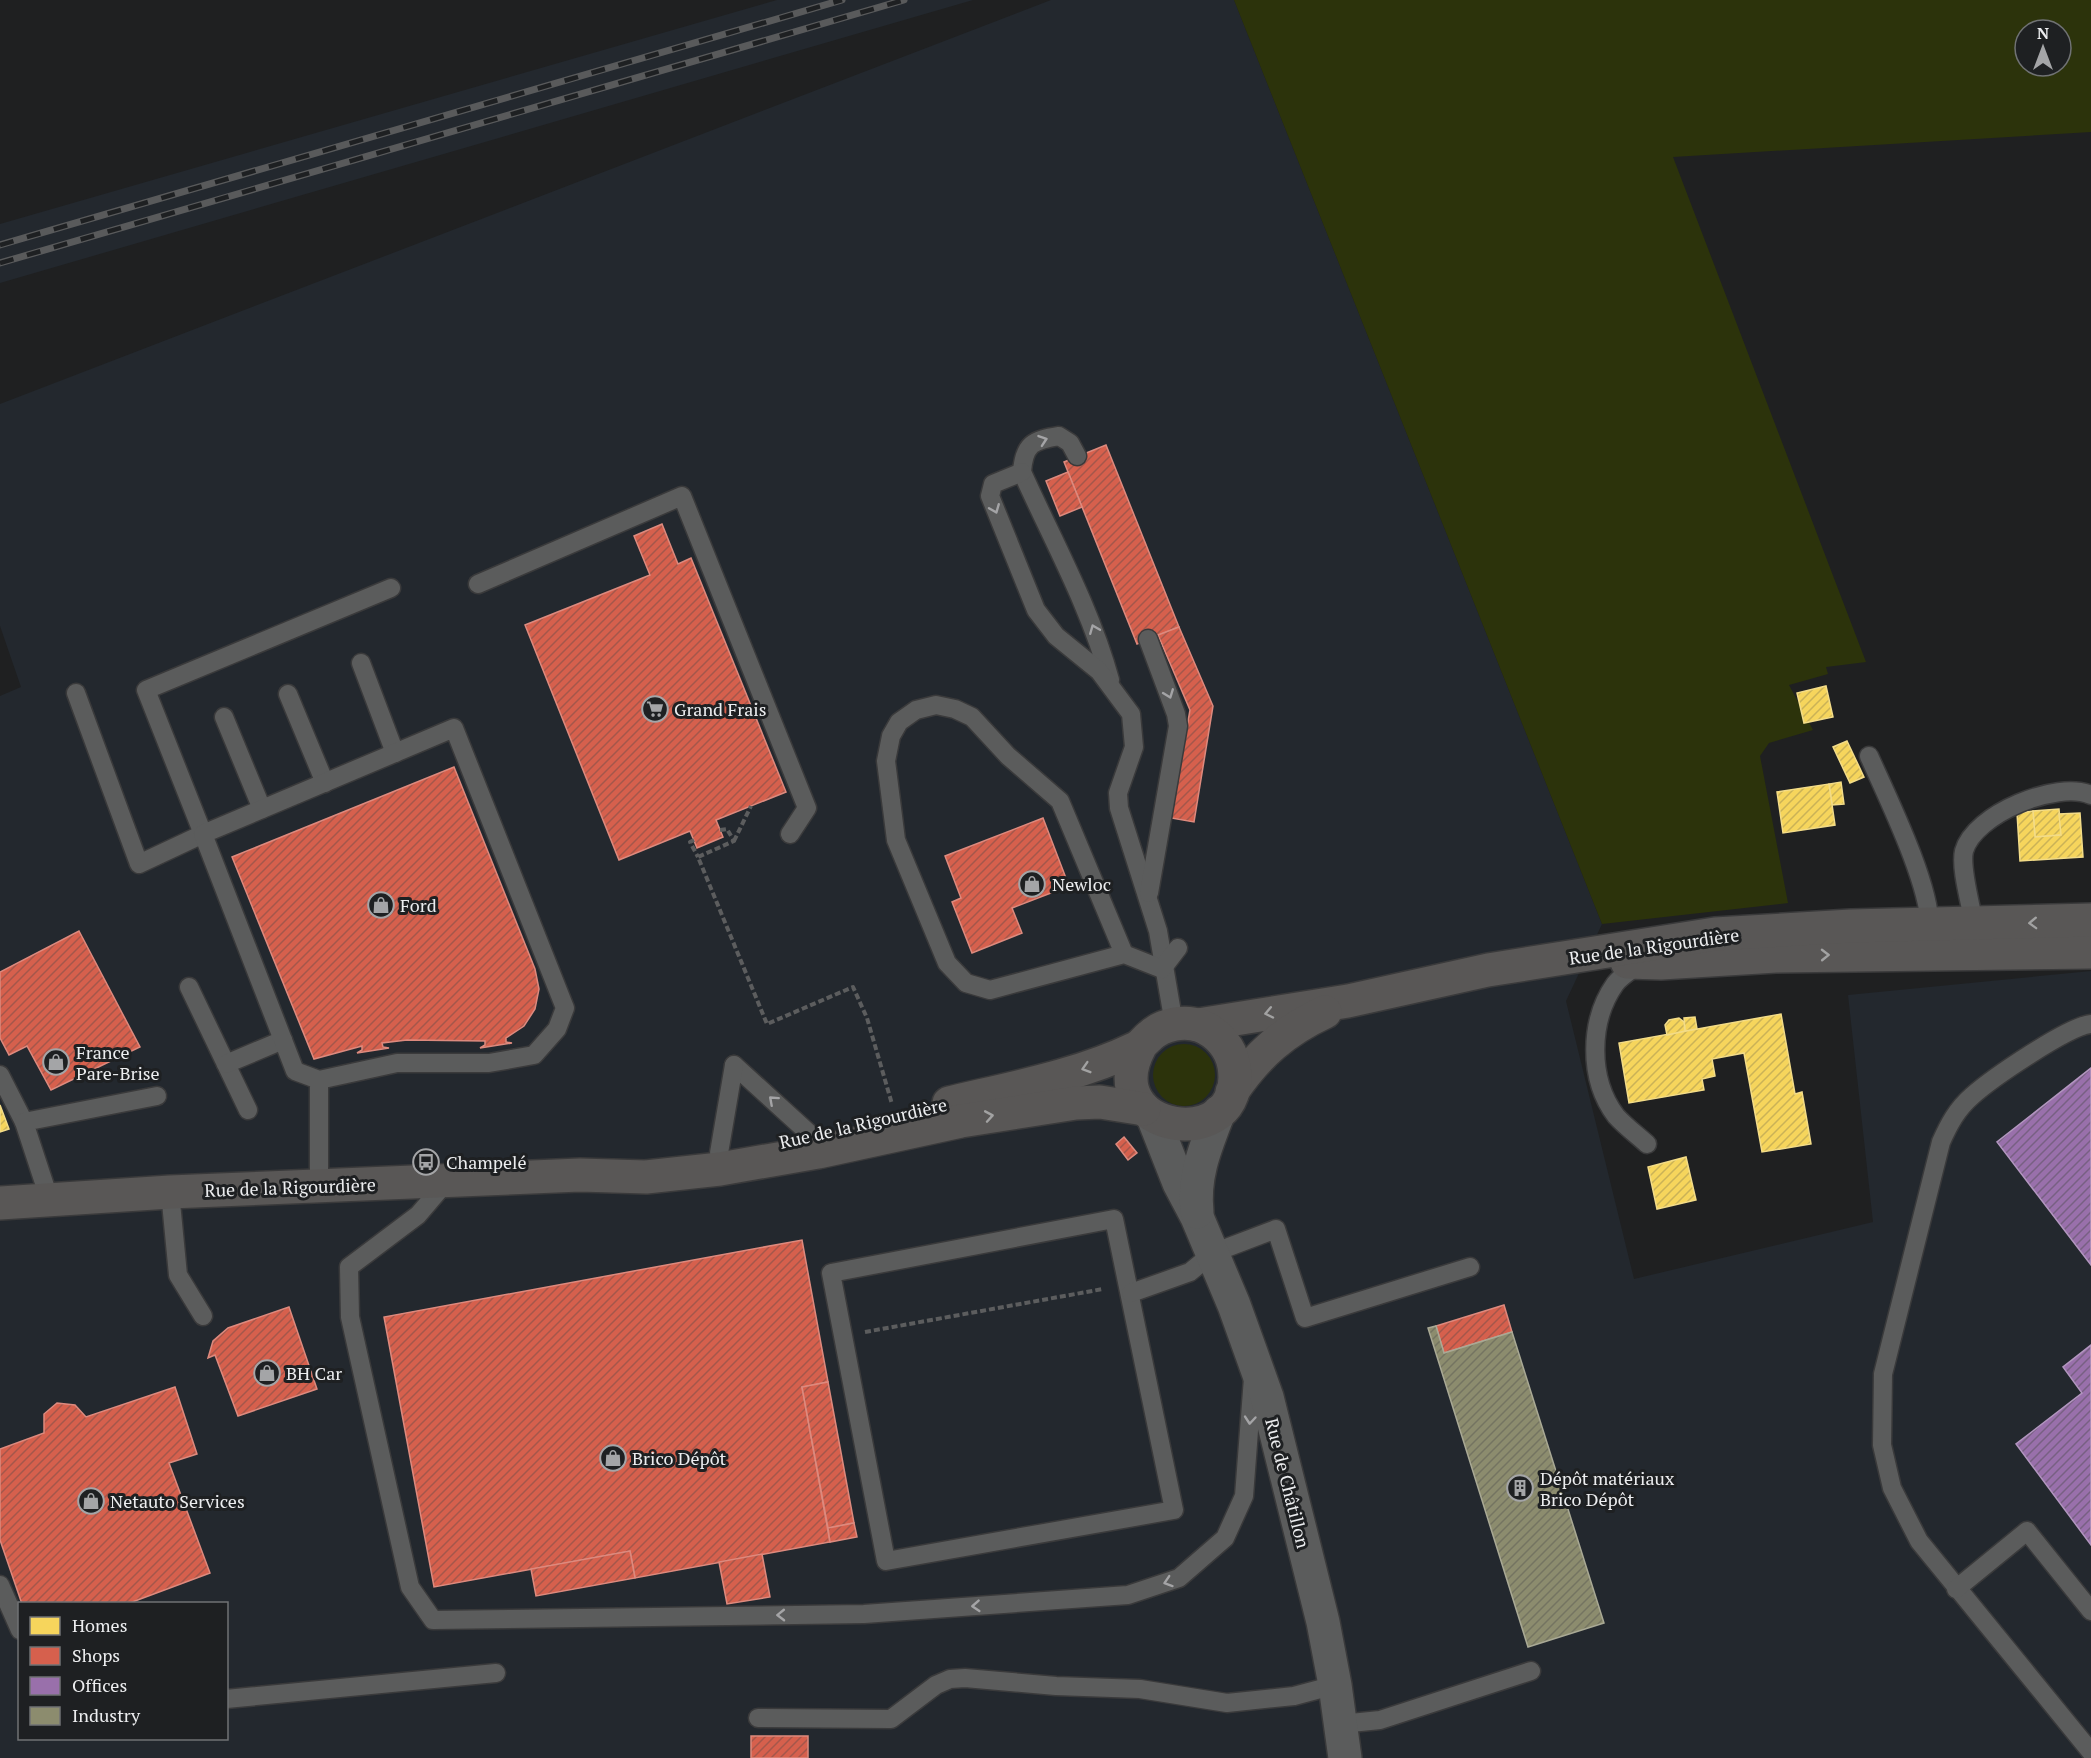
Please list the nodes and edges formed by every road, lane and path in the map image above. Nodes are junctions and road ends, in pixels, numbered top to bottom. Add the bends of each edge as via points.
1 (1077, 456) dead end
2 (1022, 472) junction
3 (478, 584) dead end
4 (391, 588) dead end
5 (1148, 639) dead end
6 (361, 663) dead end
7 (1111, 685) junction
8 (76, 693) dead end
9 (288, 694) dead end
10 (224, 717) dead end
11 (395, 753) junction
12 (1869, 756) dead end
13 (325, 783) junction
14 (2091, 795) edge
15 (751, 806) dead end
16 (262, 809) junction
17 (720, 830) dead end
18 (203, 834) junction
19 (790, 834) dead end
20 (694, 840) dead end
21 (734, 842) junction
22 (698, 857) junction
23 (1148, 896) junction
24 (2091, 920) edge
25 (1974, 924) junction
26 (1822, 927) junction
27 (1929, 932) junction
28 (1178, 948) dead end
29 (2091, 952) edge
30 (1124, 954) junction
31 (1870, 955) junction
32 (1556, 960) junction
33 (1640, 963) junction
34 (1162, 969) junction
35 (189, 987) dead end
36 (1348, 1000) junction
37 (2091, 1024) edge
38 (1186, 1025) junction
39 (283, 1040) junction
40 (1140, 1047) junction
41 (226, 1064) junction
42 (0, 1075) edge
43 (319, 1080) junction
44 (157, 1096) dead end
45 (1225, 1102) junction
46 (248, 1110) dead end
47 (1149, 1113) junction
48 (895, 1116) junction
49 (24, 1122) junction
50 (812, 1136) junction
51 (1647, 1144) dead end
52 (719, 1153) junction
53 (580, 1175) junction
54 (447, 1181) junction
55 (320, 1186) junction
56 (170, 1192) junction
57 (49, 1198) junction
58 (0, 1203) edge
59 (1197, 1217) junction
60 (1213, 1253) junction
61 (1470, 1267) dead end
62 (1129, 1287) junction
63 (203, 1316) dead end
64 (844, 1335) junction
65 (1255, 1362) junction
66 (0, 1585) edge
67 (1956, 1589) junction
68 (2091, 1611) edge
69 (18, 1626) edge
70 (1531, 1671) dead end
71 (496, 1673) dead end
72 (1335, 1684) junction
73 (228, 1700) edge
74 (758, 1718) dead end
75 (1341, 1724) junction
76 (2091, 1752) edge
77 (1345, 1758) edge

2 -> 1 lane via 1023,455 1043,438 1059,436 1070,443
7 -> 2 lane via 1094,628
2 -> 7 lane via 993,484 990,496 1035,610 1056,636
3 - 19 lane via 682,496 807,808
4 - 18 lane via 146,690
5 -> 23 lane via 1178,726
6 - 11 lane
7 - 23 lane via 1126,704 1134,725 1132,756 1118,801
8 - 18 lane via 139,864
9 - 13 lane
10 - 16 lane
11 - 13 lane
11 - 43 lane via 454,728 565,1008 557,1029 534,1055 489,1063 397,1063
12 - 27 lane via 1926,897
13 - 16 lane
14 - 25 lane via 2068,791 2044,794 2014,805 1970,838 1964,852
15 - 21 path
16 - 18 lane
17 - 21 path via 727,828
18 - 39 lane
20 - 22 path via 690,842
21 - 22 path
22 - 48 path via 767,1024 853,987 867,1018
23 - 34 lane via 1158,931
24 -> 25 street, Rue de la Rigourdière
25 - 27 street, Rue de la Rigourdière
26 - 27 street, Rue de la Rigourdière
26 - 32 street, Rue de la Rigourdière via 1715,934
26 - 33 lane, Rue de la Rigourdière via 1776,942 1667,952
27 - 31 lane, Rue de la Rigourdière
28 - 34 lane
29 - 31 street, Rue de la Rigourdière
30 - 30 lane via 990,990 966,983 947,963 896,840 886,761 891,736 899,722 916,710 936,705 972,717 1008,756 1060,801
30 - 34 lane
33 -> 31 street, Rue de la Rigourdière
32 - 33 street, Rue de la Rigourdière
32 - 36 street, Rue de la Rigourdière via 1488,970
33 - 51 lane via 1616,982 1601,1010 1595,1041 1599,1081 1616,1115
34 - 38 lane
35 - 41 lane
36 -> 38 street, Rue de la Rigourdière
36 - 45 street, Rue de la Rigourdière via 1279,1037 1256,1059
37 - 67 lane via 2058,1036 1972,1096 1952,1118 1941,1142 1883,1374 1882,1445 1892,1488 1919,1541
38 - 40 street via 1160,1028
38 - 45 street via 1222,1040 1229,1051 1234,1065
39 - 41 lane
39 - 43 lane via 295,1071
40 - 47 street via 1132,1078 1138,1100
40 -> 48 street, Rue de la Rigourdière via 1091,1067
41 - 46 lane
42 - 49 lane
43 - 55 lane
44 - 49 lane
45 - 47 street via 1198,1124 1187,1126 1164,1122
45 - 59 street, Rue de Châtillon via 1200,1161
53 -> 47 street, Rue de la Rigourdière via 646,1177 720,1169 961,1121 1076,1103 1100,1102
47 - 59 street, Rue de Châtillon
48 - 50 street, Rue de la Rigourdière
49 - 57 lane
50 - 52 street, Rue de la Rigourdière
50 -> 52 lane via 734,1065
52 - 53 street, Rue de la Rigourdière
53 - 54 street, Rue de la Rigourdière
54 - 55 street, Rue de la Rigourdière
65 -> 54 lane via 1244,1497 1225,1538 1179,1578 1128,1595 864,1614 433,1620 410,1587 350,1317 349,1267 418,1215
55 - 56 street, Rue de la Rigourdière
56 - 57 street, Rue de la Rigourdière
56 - 63 lane via 178,1275
57 - 58 street, Rue de la Rigourdière
59 - 60 street, Rue de Châtillon
60 - 61 lane via 1276,1229 1305,1318
60 - 62 lane via 1190,1272
60 - 65 street, Rue de Châtillon
62 - 64 path
62 - 64 lane via 1114,1219 831,1273
62 - 64 lane via 1174,1510 886,1561
65 - 72 street, Rue de Châtillon via 1287,1472
66 - 69 lane
67 - 68 lane via 2027,1531
67 - 76 lane
70 - 75 lane via 1380,1720
71 - 73 lane
72 - 74 lane via 1294,1696 1227,1703 1140,1689 965,1678 936,1684 891,1719
72 - 75 street, Rue de Châtillon
75 - 77 street, Rue de Châtillon

